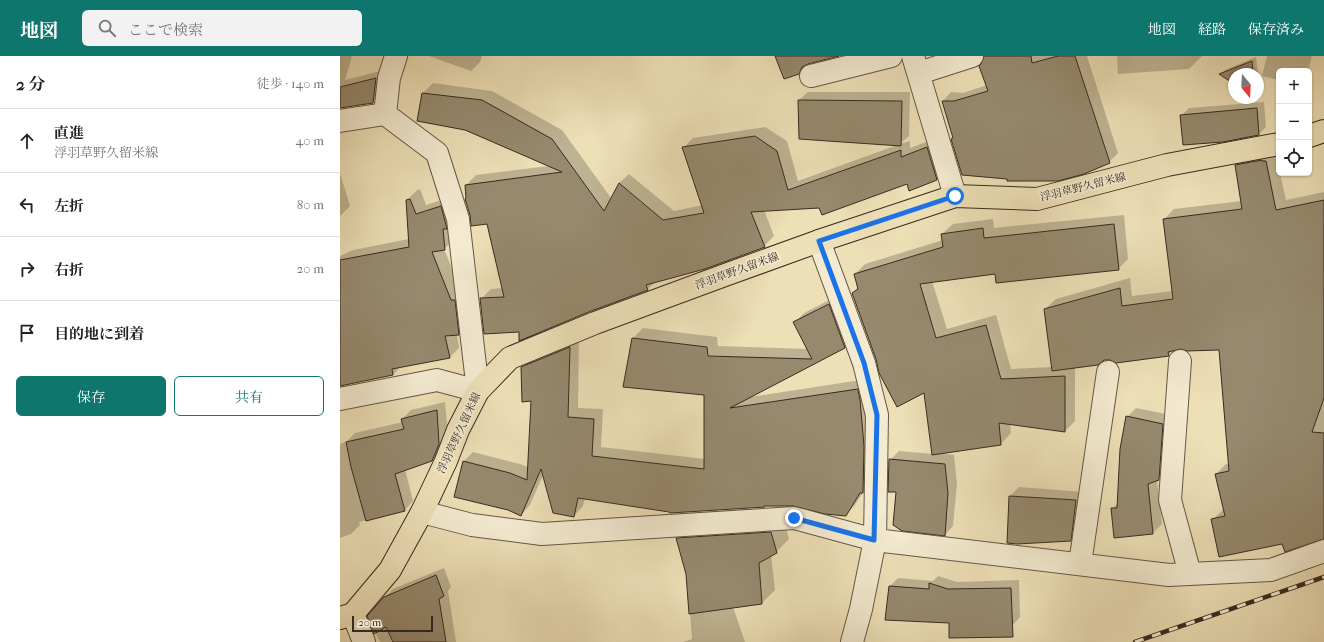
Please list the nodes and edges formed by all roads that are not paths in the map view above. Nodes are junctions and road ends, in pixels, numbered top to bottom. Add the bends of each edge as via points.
1 (396, 56) edge
2 (891, 56) edge
3 (972, 56) edge
4 (916, 65) edge
5 (811, 76) dead end
6 (385, 114) junction
7 (340, 121) edge
8 (1324, 131) edge
9 (1312, 135) edge
10 (1276, 145) edge
11 (955, 196) junction
12 (819, 241) junction
13 (1180, 361) dead end
14 (1108, 372) dead end
15 (478, 391) junction
16 (340, 399) edge
17 (422, 512) junction
18 (874, 540) junction
19 (1324, 551) edge
20 (1080, 564) junction
21 (1190, 574) junction
22 (346, 616) edge
23 (364, 642) edge
24 (852, 642) edge

1 - 6 street via 389,78
2 - 5 street
3 - 4 street
4 - 11 street
6 - 7 street
6 - 15 street via 437,153 458,219
8 - 9 main road
10 - 11 main road, 浮羽草野久留米線 via 1167,165 1037,199
11 - 12 main road, 浮羽草野久留米線
12 - 15 main road, 浮羽草野久留米線 via 595,323 510,358
12 - 18 street via 864,363 877,415
13 - 21 street via 1170,500
14 - 20 street
15 - 16 street via 437,380
15 - 17 main road, 浮羽草野久留米線
17 - 18 street via 472,526 542,534 794,518
17 - 22 main road, 浮羽草野久留米線 via 390,570
18 - 20 street
18 - 24 street
19 - 21 street via 1272,570
20 - 21 street via 1169,575
22 - 23 street

